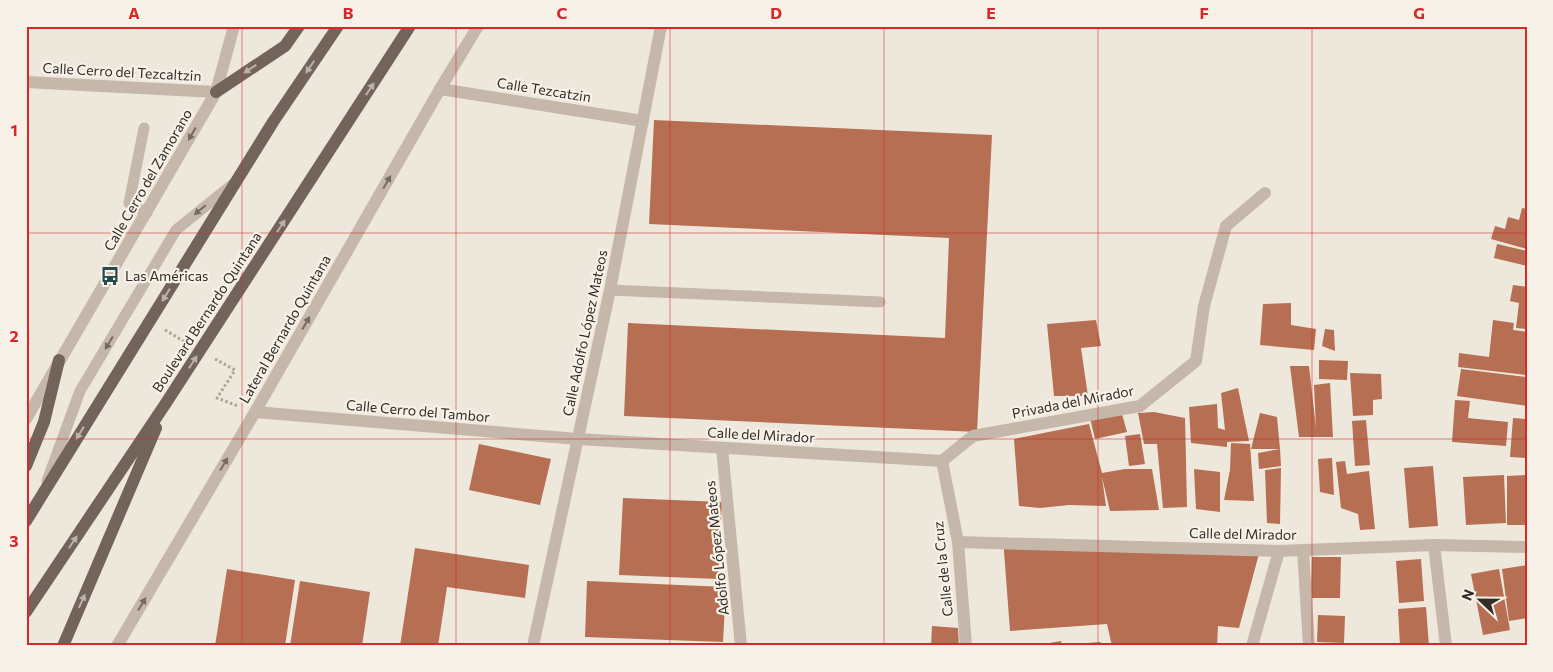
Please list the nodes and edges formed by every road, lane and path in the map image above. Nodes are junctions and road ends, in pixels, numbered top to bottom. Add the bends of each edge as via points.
1 (234, 26) edge
2 (299, 26) edge
3 (338, 26) edge
4 (410, 26) edge
5 (478, 26) edge
6 (661, 26) edge
7 (26, 82) edge
8 (440, 89) junction
9 (216, 92) junction
10 (643, 121) junction
11 (144, 128) dead end
12 (238, 179) junction
13 (1265, 194) dead end
14 (147, 213) junction
15 (610, 290) junction
16 (880, 302) dead end
17 (159, 327) dead end
18 (193, 346) dead end
19 (209, 356) dead end
20 (59, 360) junction
21 (217, 398) dead end
22 (166, 403) junction
23 (255, 412) junction
24 (26, 418) edge
25 (578, 439) junction
26 (722, 448) junction
27 (942, 461) junction
28 (26, 466) edge
29 (42, 495) junction
30 (26, 521) edge
31 (958, 542) junction
32 (1434, 545) junction
33 (1527, 547) edge
34 (1279, 551) junction
35 (1303, 551) junction
36 (26, 612) edge
37 (62, 646) edge
38 (117, 646) edge
39 (533, 646) edge
40 (741, 646) edge
41 (966, 646) edge
42 (1252, 646) edge
43 (1309, 646) edge
44 (1446, 646) edge

1 - 9 street, Calle Cerro del Zamorano
2 -> 9 main road via 285,46
3 -> 12 main road
22 -> 4 main road, Boulevard Bernardo Quintana
5 - 8 street, Lateral Bernardo Quintana
6 - 10 street, Calle Adolfo López Mateos
7 - 9 street, Calle Cerro del Tezcaltzin
8 - 10 street, Calle Tezcatzin
23 -> 8 street, Lateral Bernardo Quintana
9 -> 14 street, Calle Cerro del Zamorano
10 - 15 street, Calle Adolfo López Mateos
11 - 14 lane via 129,203
12 -> 29 main road
12 -> 29 lane via 176,230 80,391
13 - 27 street, Privada del Mirador via 1226,226 1204,306 1196,361 1140,406 973,436
14 - 20 street, Calle Cerro del Zamorano
15 - 16 lane
15 - 25 street, Calle Adolfo López Mateos
17 - 18 path
19 - 21 path via 235,370
20 - 24 street, Calle Cerro del Zamorano
20 - 28 main road via 44,422
36 -> 22 main road, Boulevard Bernardo Quintana
37 -> 22 main road
23 - 25 street, Calle Cerro del Tambor
38 -> 23 street, Lateral Bernardo Quintana
25 - 26 street, Calle del Mirador
25 - 39 street, Calle Adolfo López Mateos
26 - 27 street, Calle del Mirador
26 - 40 street, Adolfo López Mateos
27 - 31 street, Calle de la Cruz
29 - 30 main road
31 - 34 street, Calle del Mirador
31 - 41 street, Calle de la Cruz
32 - 33 street, Calle del Mirador
32 - 35 street, Calle del Mirador
32 - 44 street
34 - 35 street, Calle del Mirador
34 - 42 street
35 - 43 street

